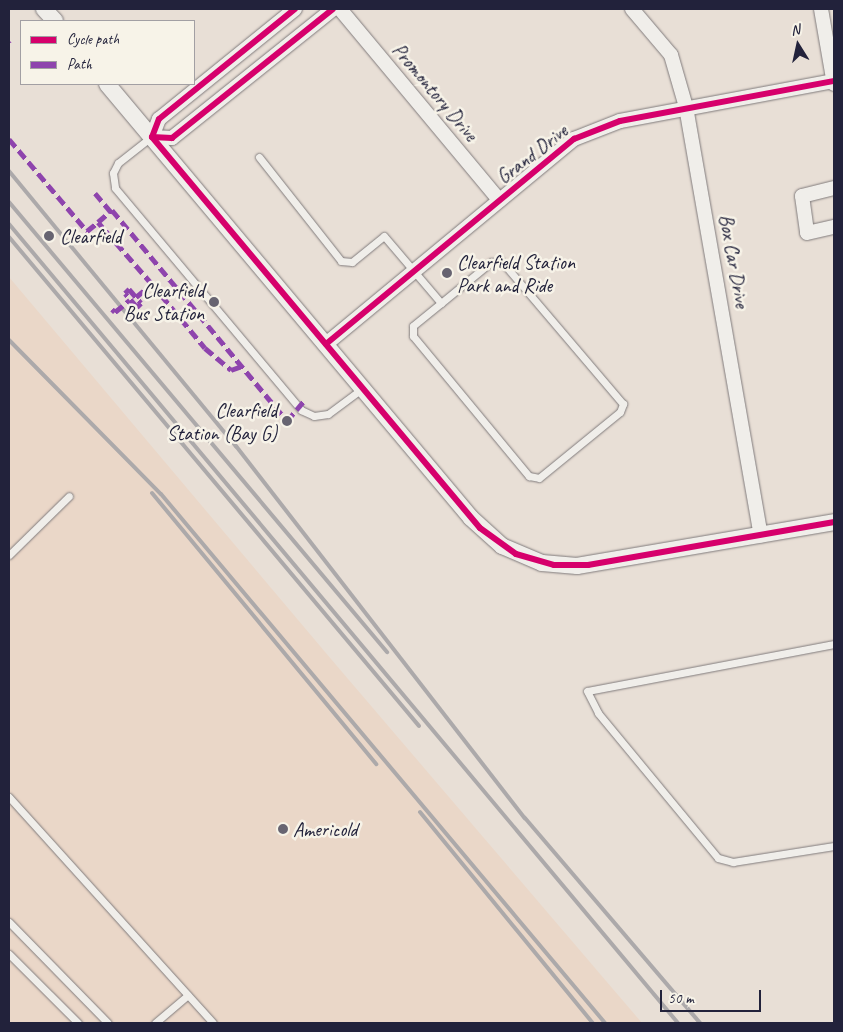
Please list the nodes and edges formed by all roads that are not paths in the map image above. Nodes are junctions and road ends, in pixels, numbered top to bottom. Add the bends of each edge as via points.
1 (44, 9) edge
2 (295, 9) edge
3 (333, 9) edge
4 (340, 9) edge
5 (632, 9) edge
6 (821, 9) edge
7 (54, 20) edge
8 (834, 82) edge
9 (108, 85) edge
10 (686, 106) junction
11 (152, 137) junction
12 (259, 156) dead end
13 (834, 188) edge
14 (499, 200) junction
15 (834, 227) edge
16 (414, 271) junction
17 (441, 303) junction
18 (326, 344) junction
19 (363, 388) junction
20 (69, 496) dead end
21 (834, 522) edge
22 (762, 534) junction
23 (9, 554) edge
24 (834, 644) edge
25 (9, 798) edge
26 (834, 846) edge
27 (9, 922) edge
28 (9, 954) edge
29 (188, 995) junction
30 (78, 1023) edge
31 (108, 1023) edge
32 (155, 1023) edge
33 (214, 1023) edge

1 - 7 street
2 - 11 street via 159,119
3 - 11 street via 172,138
4 - 14 street, Promontory Drive
5 - 10 street, Box Car Drive via 671,56
6 - 8 street
8 - 10 street, Grand Drive
9 - 11 street
10 - 14 street, Grand Drive via 620,121 574,139
10 - 22 street, Box Car Drive
11 - 18 street
11 - 19 lane via 118,163 113,172 114,188 299,408 323,416
12 - 16 lane via 341,261 352,262 384,236
13 - 15 street via 802,196 807,232
14 - 16 street, Grand Drive
16 - 17 lane
16 - 18 street, Grand Drive
17 - 17 lane via 413,326 412,336 529,476 539,478 620,412 623,404 502,262 491,262
18 - 19 street
19 - 22 street via 480,528 502,546 530,560 588,565
20 - 23 lane
21 - 22 street
24 - 26 lane via 587,690 598,714 718,858 733,862
25 - 29 lane
27 - 31 lane
28 - 30 lane
29 - 32 lane
29 - 33 lane

